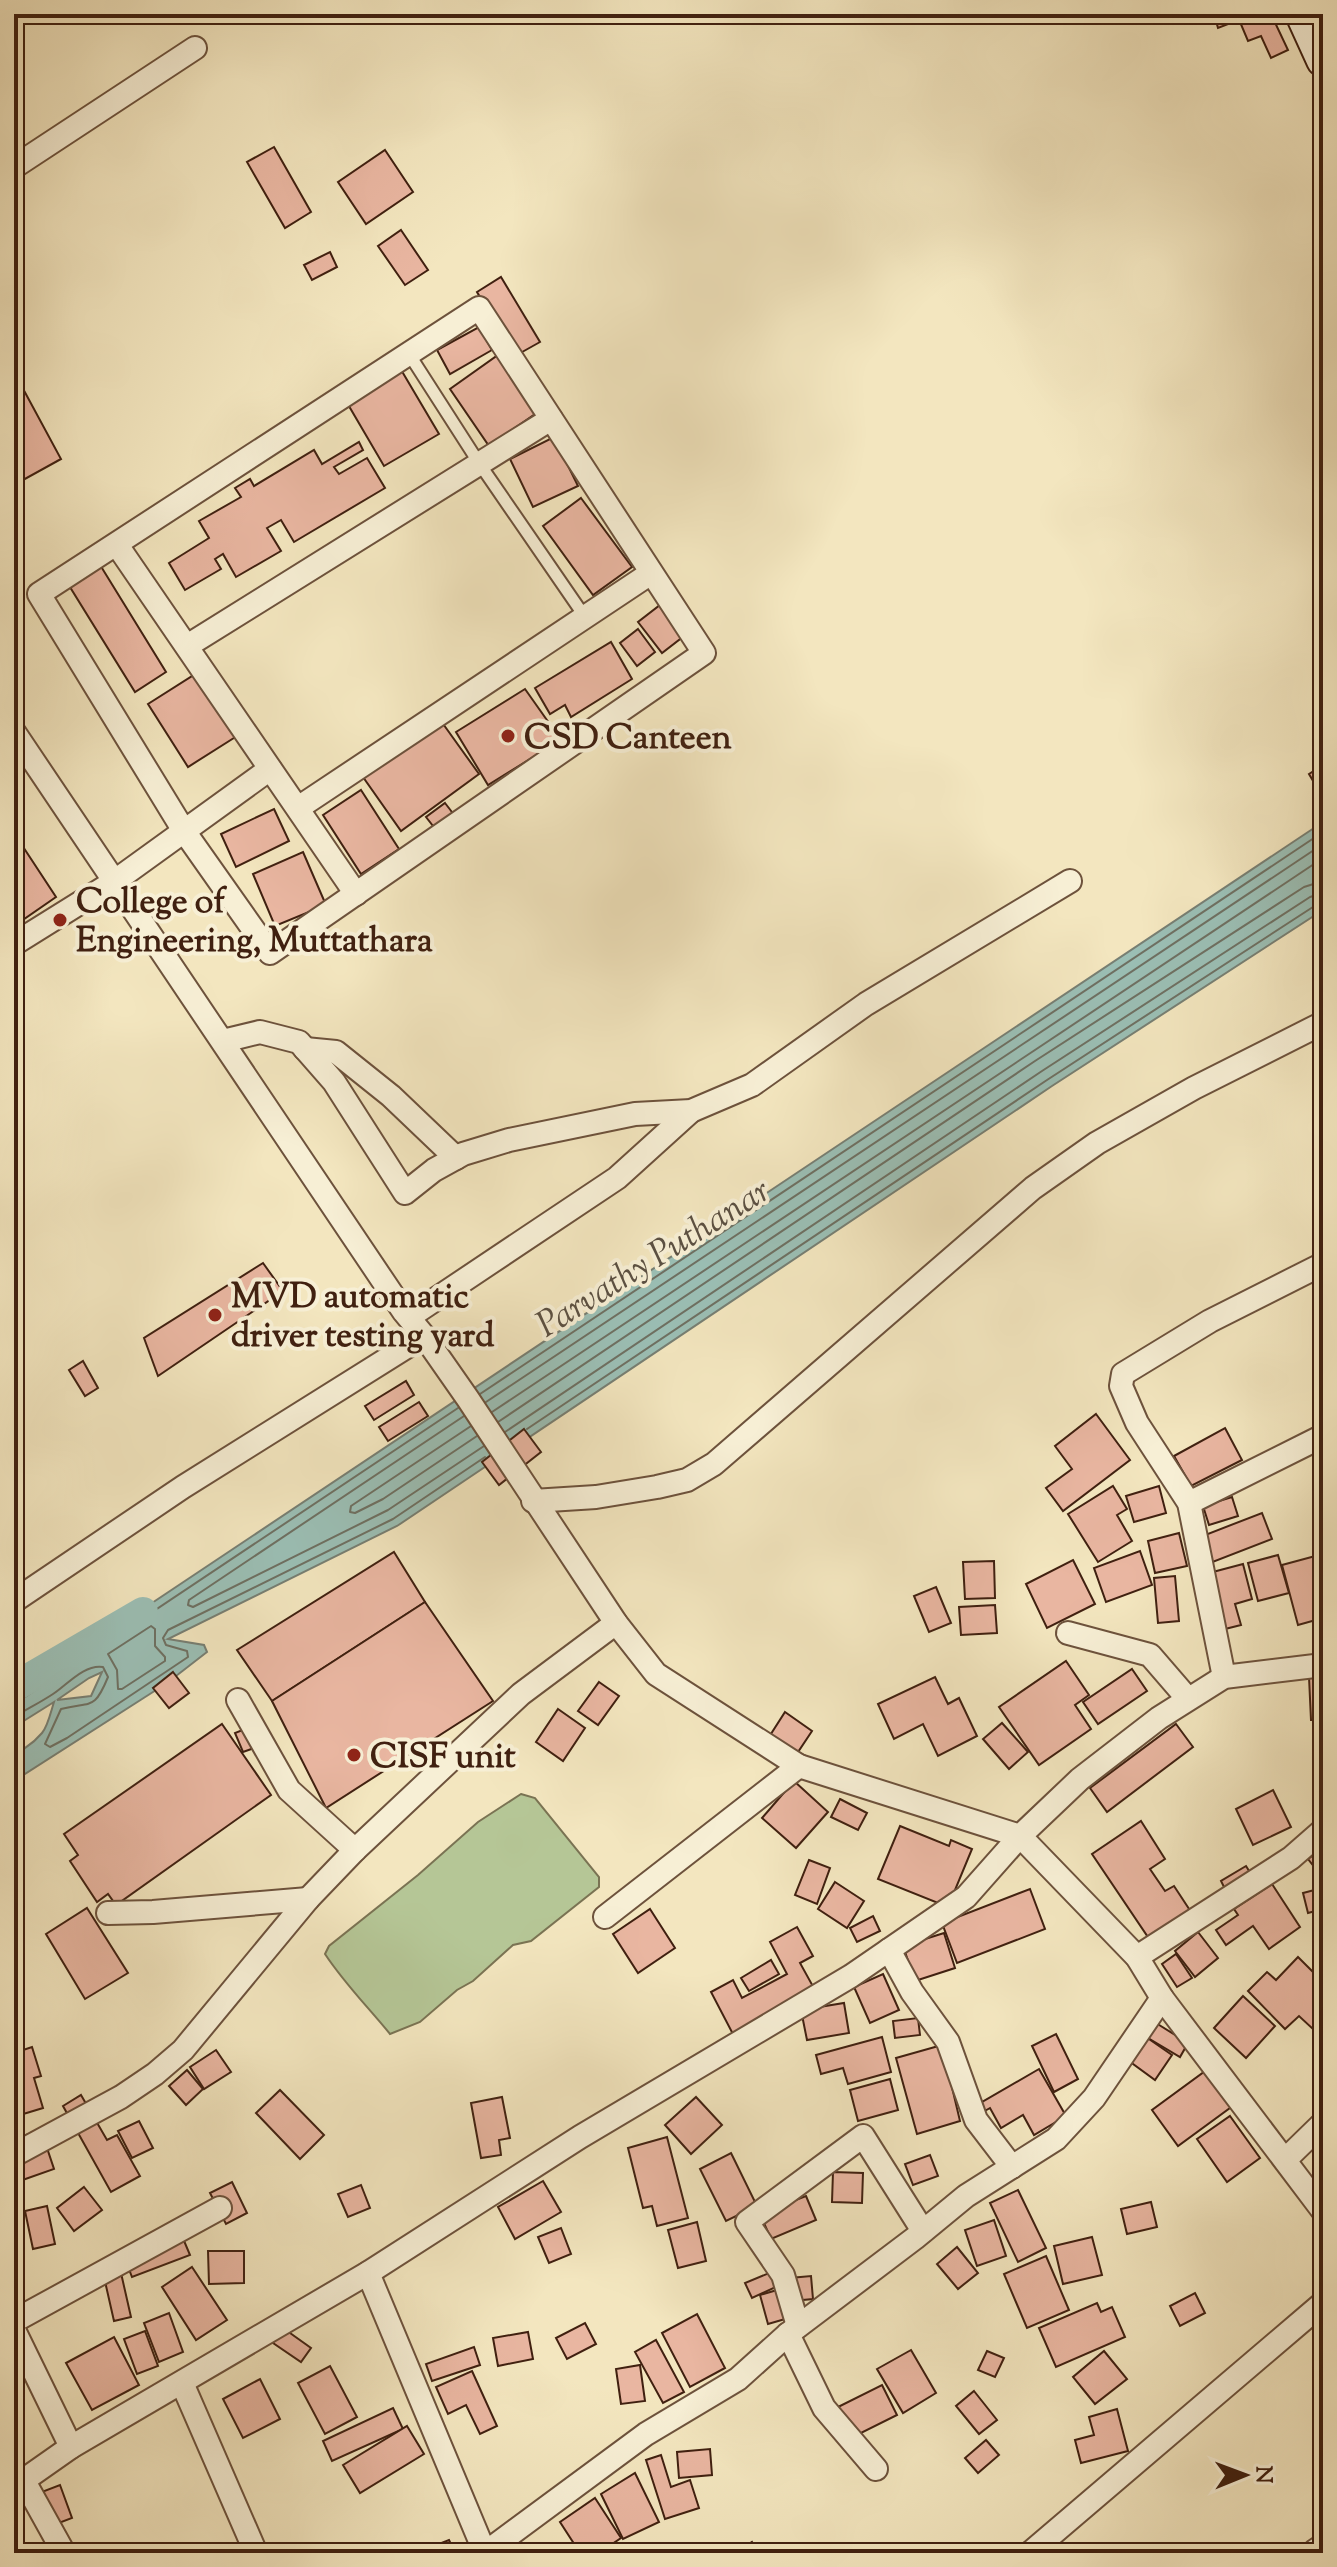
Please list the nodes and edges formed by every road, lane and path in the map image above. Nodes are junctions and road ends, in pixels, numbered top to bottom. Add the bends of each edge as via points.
1 (1302, 14) edge
2 (195, 48) dead end
3 (1323, 60) edge
4 (14, 167) edge
5 (409, 354) junction
6 (551, 419) junction
7 (479, 463) junction
8 (117, 545) junction
9 (651, 573) junction
10 (585, 617) junction
11 (187, 646) junction
12 (14, 732) edge
13 (270, 769) junction
14 (298, 808) junction
15 (184, 831) junction
16 (115, 881) junction
17 (1070, 881) dead end
18 (356, 894) junction
19 (14, 944) edge
20 (1323, 1023) edge
21 (223, 1041) junction
22 (305, 1049) junction
23 (691, 1111) junction
24 (456, 1158) junction
25 (1323, 1264) edge
26 (409, 1317) junction
27 (424, 1336) junction
28 (1323, 1436) edge
29 (533, 1501) junction
30 (1189, 1503) junction
31 (14, 1601) edge
32 (616, 1623) junction
33 (1068, 1633) dead end
34 (1323, 1665) edge
35 (1224, 1677) junction
36 (1188, 1699) junction
37 (238, 1700) dead end
38 (799, 1766) junction
39 (1323, 1830) edge
40 (1020, 1836) junction
41 (355, 1850) junction
42 (308, 1899) junction
43 (108, 1913) dead end
44 (605, 1917) dead end
45 (889, 1950) junction
46 (1137, 1957) junction
47 (1162, 1998) junction
48 (1323, 2123) edge
49 (14, 2155) edge
50 (1285, 2160) junction
51 (1012, 2167) junction
52 (220, 2208) dead end
53 (1323, 2211) edge
54 (923, 2231) junction
55 (368, 2273) junction
56 (1323, 2303) edge
57 (14, 2321) edge
58 (14, 2330) edge
59 (793, 2330) junction
60 (182, 2383) junction
61 (71, 2447) junction
62 (876, 2469) dead end
63 (19, 2484) edge
64 (1323, 2549) edge
65 (64, 2553) edge
66 (256, 2553) edge
67 (1030, 2553) edge
68 (1317, 2553) edge

1 - 3 main road
2 - 4 street
5 - 6 street via 479,308
5 - 7 lane
5 - 8 street
6 - 7 street
6 - 9 street
7 - 10 lane
7 - 11 street
8 - 11 street
8 - 15 street via 39,594
9 - 10 street
9 - 18 street via 704,653
10 - 14 street
11 - 13 street
12 - 16 street
13 - 14 street
13 - 15 street
14 - 18 street
15 - 16 street
15 - 18 street via 270,953
16 - 19 street
16 - 21 street
17 - 23 street via 866,1004 752,1085
20 - 29 street via 1097,1143 1033,1188 714,1464 687,1480 657,1487
21 - 22 street via 260,1032 299,1042
21 - 26 street
22 - 24 street via 336,1052
22 - 24 street via 334,1082 405,1193
23 - 24 street via 635,1114 509,1140
23 - 26 street via 617,1178
25 - 30 street via 1210,1321 1123,1374 1121,1386 1137,1423
26 - 27 street
27 - 29 street
27 - 31 street via 183,1487
28 - 30 street
29 - 32 street
30 - 35 street
32 - 38 street via 656,1674
32 - 41 street via 521,1694
33 - 36 street via 1150,1655
34 - 35 street
35 - 36 street
36 - 40 street via 1080,1779
37 - 41 street via 289,1790
38 - 40 street
38 - 44 street
39 - 46 street via 1291,1858
40 - 45 street via 966,1897
40 - 46 street
41 - 42 street
42 - 43 street
42 - 49 street via 174,2058 121,2097
45 - 51 street via 948,2042 976,2120
45 - 55 street
46 - 47 street
47 - 50 street
47 - 51 street via 1071,2125
48 - 50 street
50 - 53 street
51 - 54 street
52 - 57 street
54 - 59 street
54 - 59 street via 863,2136 747,2222 783,2275
55 - 59 street via 485,2553 646,2434 738,2379
55 - 60 street
56 - 67 street
58 - 61 street
59 - 62 street via 824,2408
60 - 61 street
60 - 66 street
61 - 63 street
63 - 65 street
64 - 68 street

